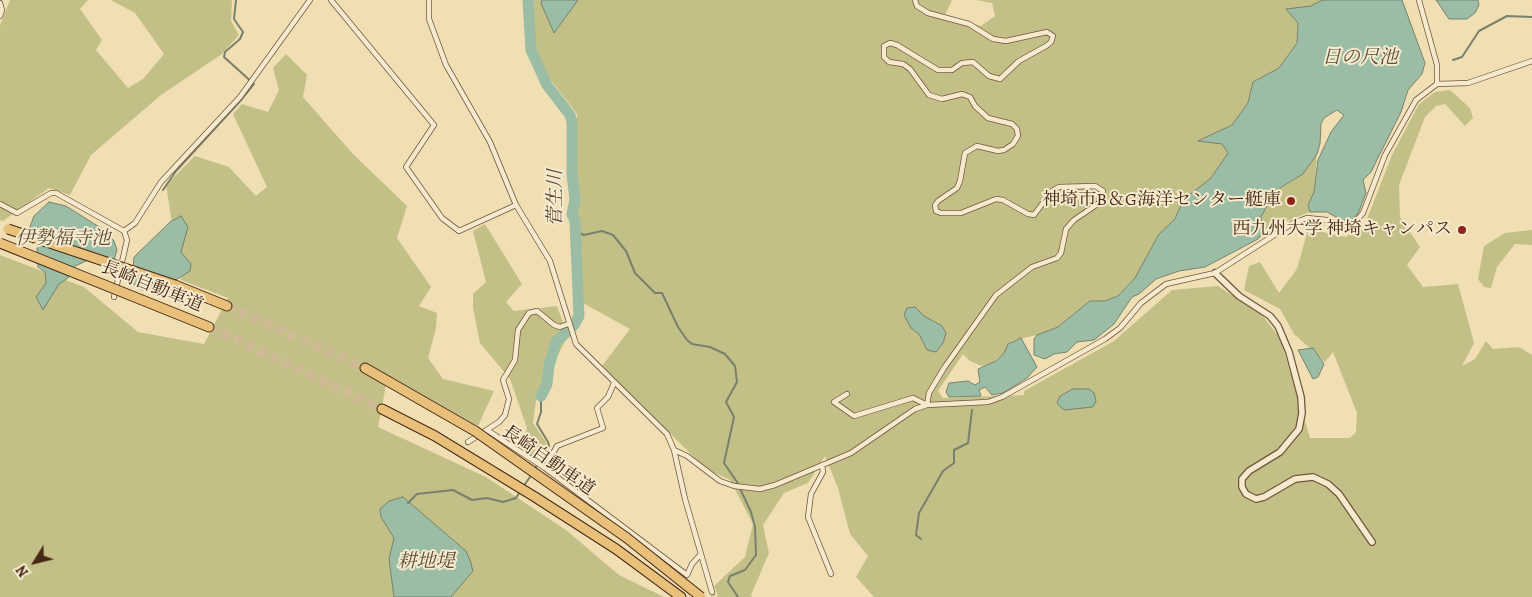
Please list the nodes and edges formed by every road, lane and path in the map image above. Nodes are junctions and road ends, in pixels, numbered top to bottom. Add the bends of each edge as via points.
1 (310, 0) edge
2 (331, 0) edge
3 (429, 0) edge
4 (915, 0) edge
5 (1419, 0) edge
6 (0, 3) edge
7 (0, 16) edge
8 (1532, 61) edge
9 (1437, 84) junction
10 (0, 204) edge
11 (516, 205) junction
12 (4, 228) edge
13 (124, 231) junction
14 (0, 243) edge
15 (1215, 273) junction
16 (114, 297) dead end
17 (227, 306) tunnel mouth
18 (568, 324) junction
19 (209, 327) tunnel mouth
20 (365, 368) tunnel mouth
21 (614, 383) junction
22 (848, 394) dead end
23 (927, 405) junction
24 (382, 409) tunnel mouth
25 (487, 430) junction
26 (468, 442) dead end
27 (674, 450) junction
28 (822, 465) junction
29 (545, 468) junction
30 (1372, 542) dead end
31 (701, 554) junction
32 (832, 574) dead end
33 (712, 592) dead end
34 (681, 597) edge
35 (701, 597) edge

1 - 13 street via 240,97 160,182 135,223
2 - 11 street via 434,125 406,167 442,218 459,231
3 - 11 street via 429,19 446,65 490,142
4 - 23 street via 917,6 928,13 969,24 993,39 1006,41 1047,32 1052,36 1051,42 1019,61 1000,79 989,76 973,62 962,63 952,70 938,70 897,45 890,43 884,46 884,57 910,69 928,94 942,99 962,94 988,118 1012,124 1017,129 1018,136 1004,150 977,146 965,153 957,188 938,201 936,211 961,213 996,199 1034,215 1045,198 1059,187 1095,186 1103,191 1099,203 1066,229 1057,258 1032,267 996,295 944,368 929,393
5 - 9 street via 1437,65
6 - 7 street
8 - 9 street via 1468,83
9 - 15 street via 1416,100 1385,155 1359,219 1343,226 1307,218 1293,223
10 - 13 street via 17,213 56,193
11 - 18 street via 550,261
12 - 17 highway, 長崎自動車道, bridge
13 - 16 street via 127,240
14 - 19 highway, 長崎自動車道, bridge
15 - 23 street via 1166,284 1141,303 1120,328 1105,339 1002,398 988,402
15 - 30 street via 1239,296 1270,316 1278,326 1290,352 1301,397 1299,429 1280,452 1242,479 1246,494 1256,499 1264,497 1295,479 1313,477 1339,494
18 - 21 street via 580,350
18 - 25 street via 560,327 537,311 529,313 518,330 514,360 503,380 509,399 508,408 499,422
20 - 35 highway, 長崎自動車道, bridge via 475,431 627,538
21 - 27 street via 667,434
21 - 29 street via 608,397 597,408 603,428 557,446
22 - 23 street via 834,402 854,416 913,398
23 - 28 street via 904,416 861,448
24 - 34 highway, 長崎自動車道 via 434,436 616,549
25 - 26 street
25 - 29 street
27 - 28 street via 720,481 743,487 775,485
27 - 31 street
28 - 32 street via 823,472 811,494 808,517
29 - 31 street via 687,575
31 - 33 street

